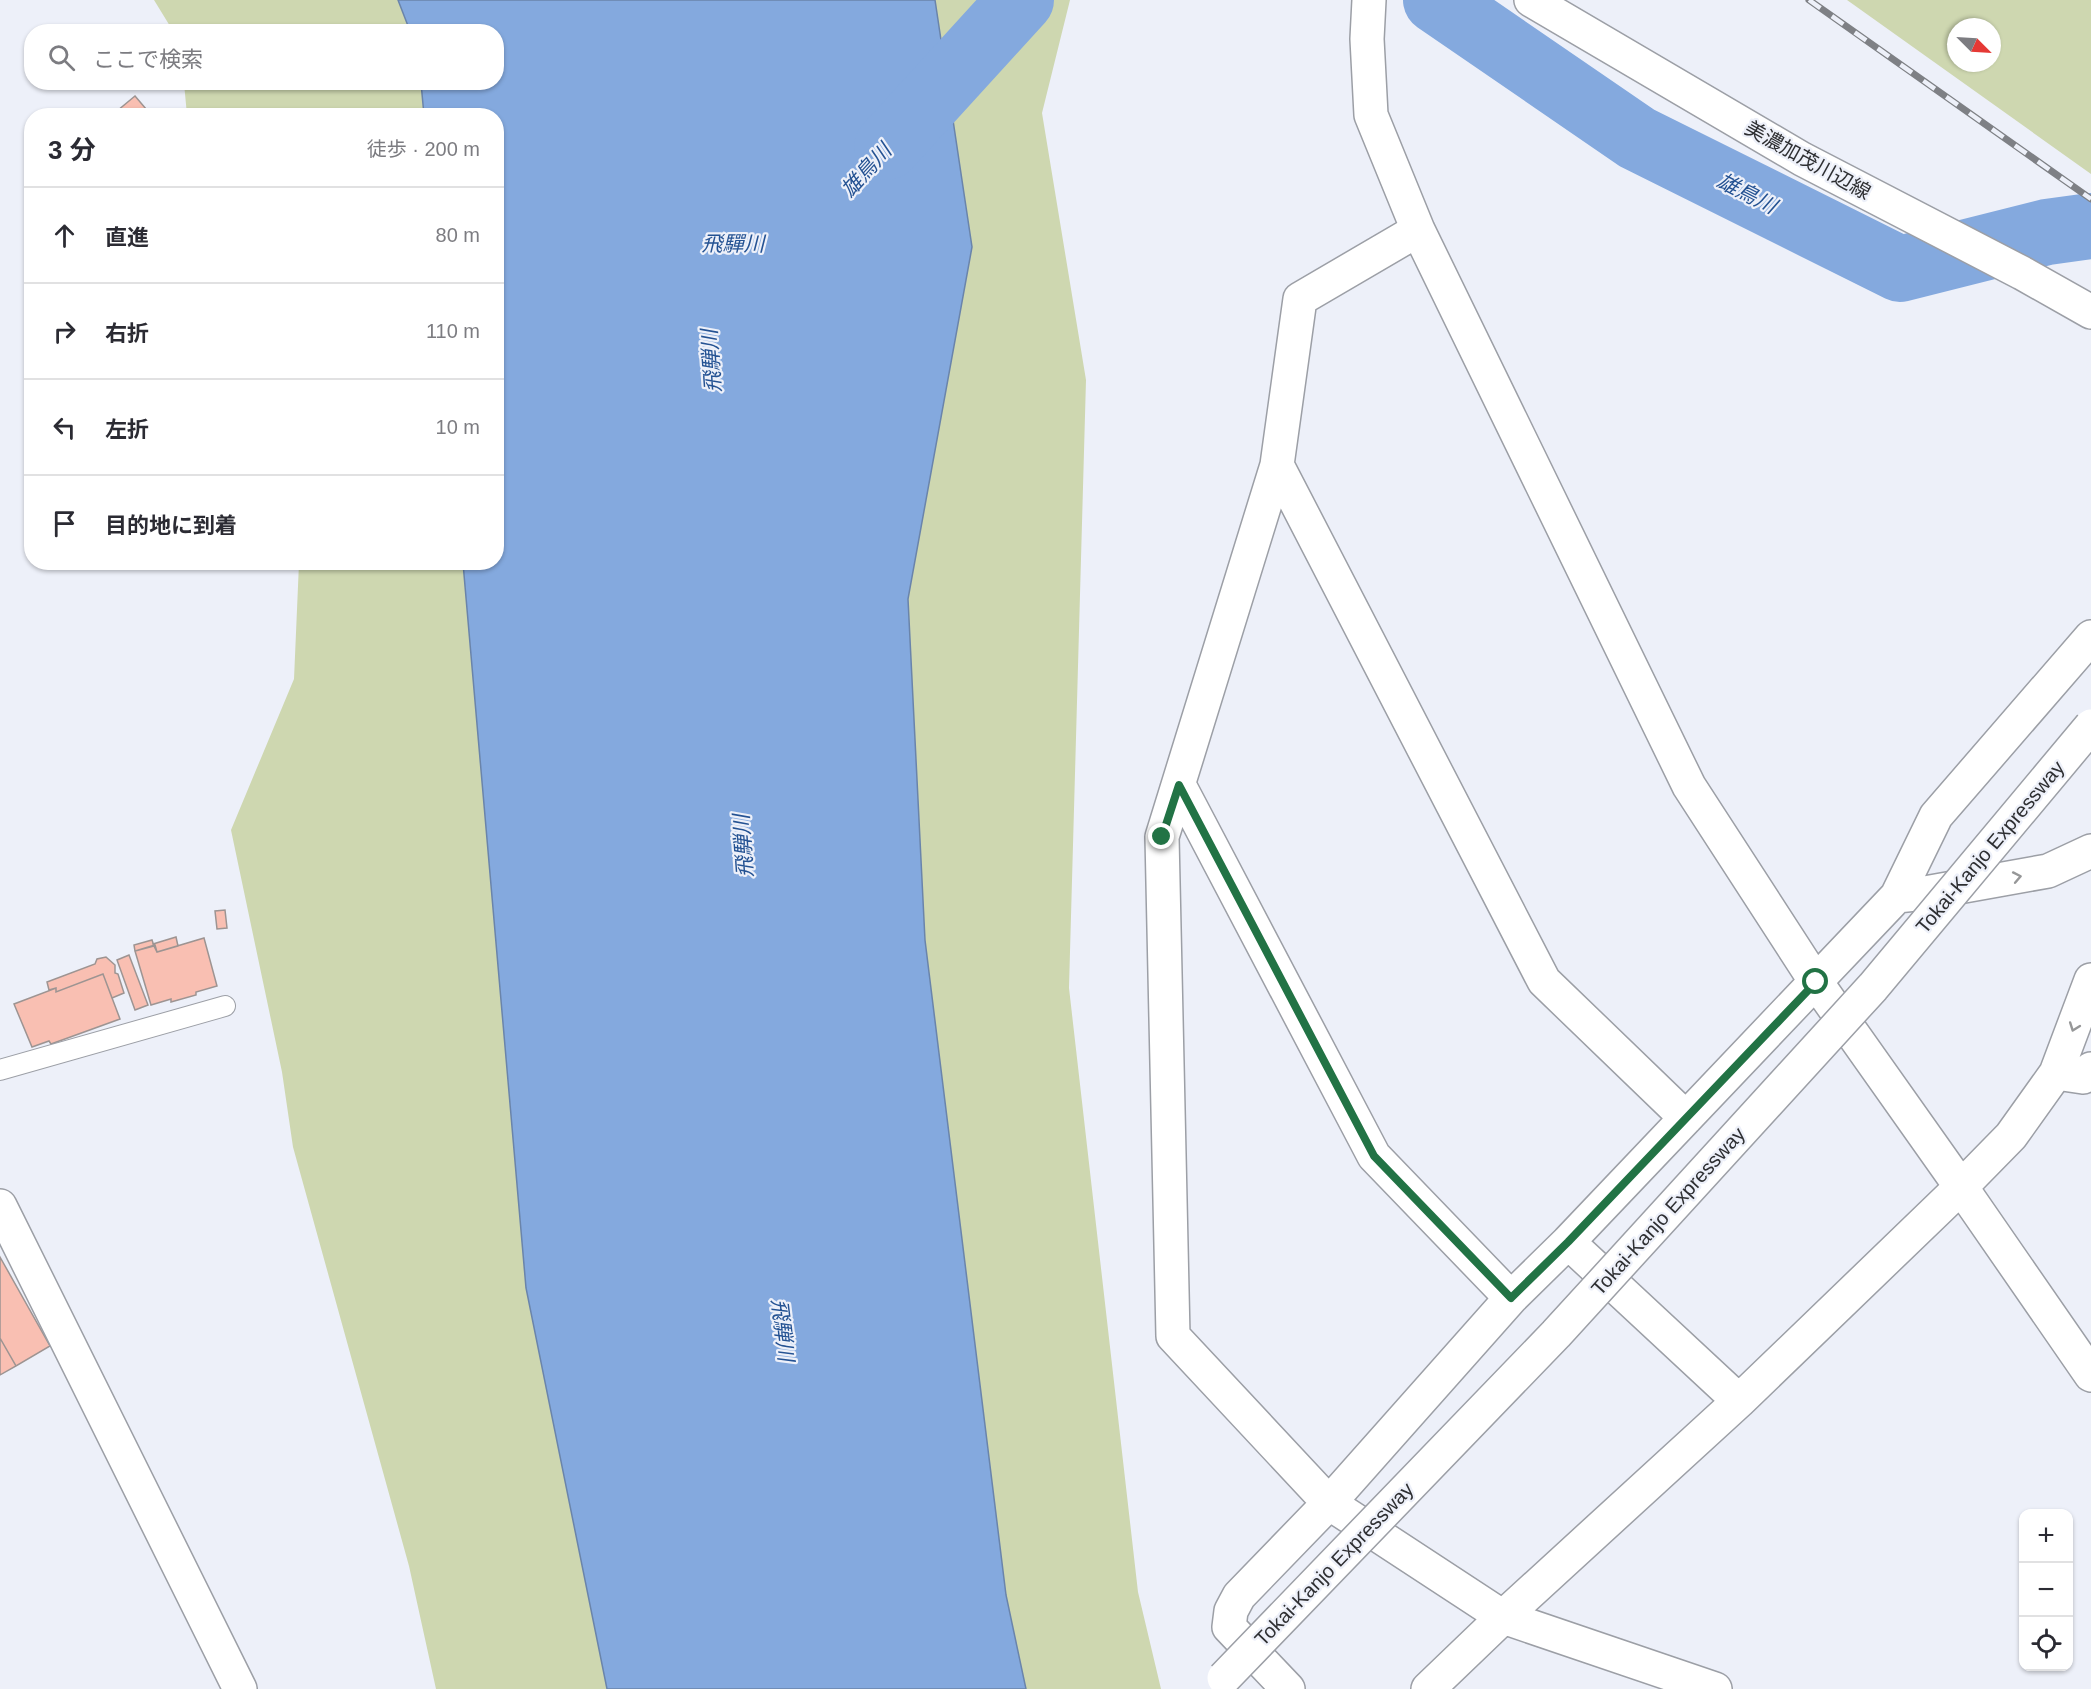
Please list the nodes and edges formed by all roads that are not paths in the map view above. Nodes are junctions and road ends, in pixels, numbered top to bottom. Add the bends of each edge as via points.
1 (1369, 0) edge
2 (1531, 0) edge
3 (1418, 230) junction
4 (2091, 312) edge
5 (1277, 465) junction
6 (2091, 638) edge
7 (2091, 726) edge
8 (1179, 785) junction
9 (2091, 851) edge
10 (1897, 896) junction
11 (2091, 980) edge
12 (1816, 982) junction
13 (225, 1006) dead end
14 (0, 1070) edge
15 (2080, 1076) edge
16 (1686, 1118) junction
17 (1961, 1186) junction
18 (0, 1206) edge
19 (1568, 1242) junction
20 (1511, 1298) junction
21 (2091, 1375) edge
22 (1739, 1401) junction
23 (1329, 1503) junction
24 (1503, 1617) junction
25 (1224, 1678) dead end
26 (240, 1689) edge
27 (1288, 1689) edge
28 (1428, 1689) edge
29 (1715, 1689) edge

1 - 3 main road via 1371,115
2 - 4 main road, 美濃加茂川辺線 via 1802,159
3 - 5 main road via 1300,299
3 - 12 main road via 1689,786
5 - 8 main road
5 - 16 main road via 1544,981
6 - 10 main road via 1936,816
7 - 25 main road, Tokai-Kanjo Expressway, bridge via 1873,987 1556,1334
8 - 20 main road via 1374,1156
8 - 23 main road via 1162,837 1173,1336
10 -> 9 main road via 2048,871
10 - 12 main road
11 -> 15 main road
12 - 16 main road
12 - 17 main road
13 - 14 lane
15 - 17 main road
16 - 19 main road
17 - 21 main road
17 - 22 main road
18 - 26 main road
19 - 20 main road
19 - 22 main road
20 - 23 main road
22 - 24 main road
23 - 24 main road
23 - 27 main road via 1239,1596 1231,1611 1229,1627
24 - 28 main road
24 - 29 main road

